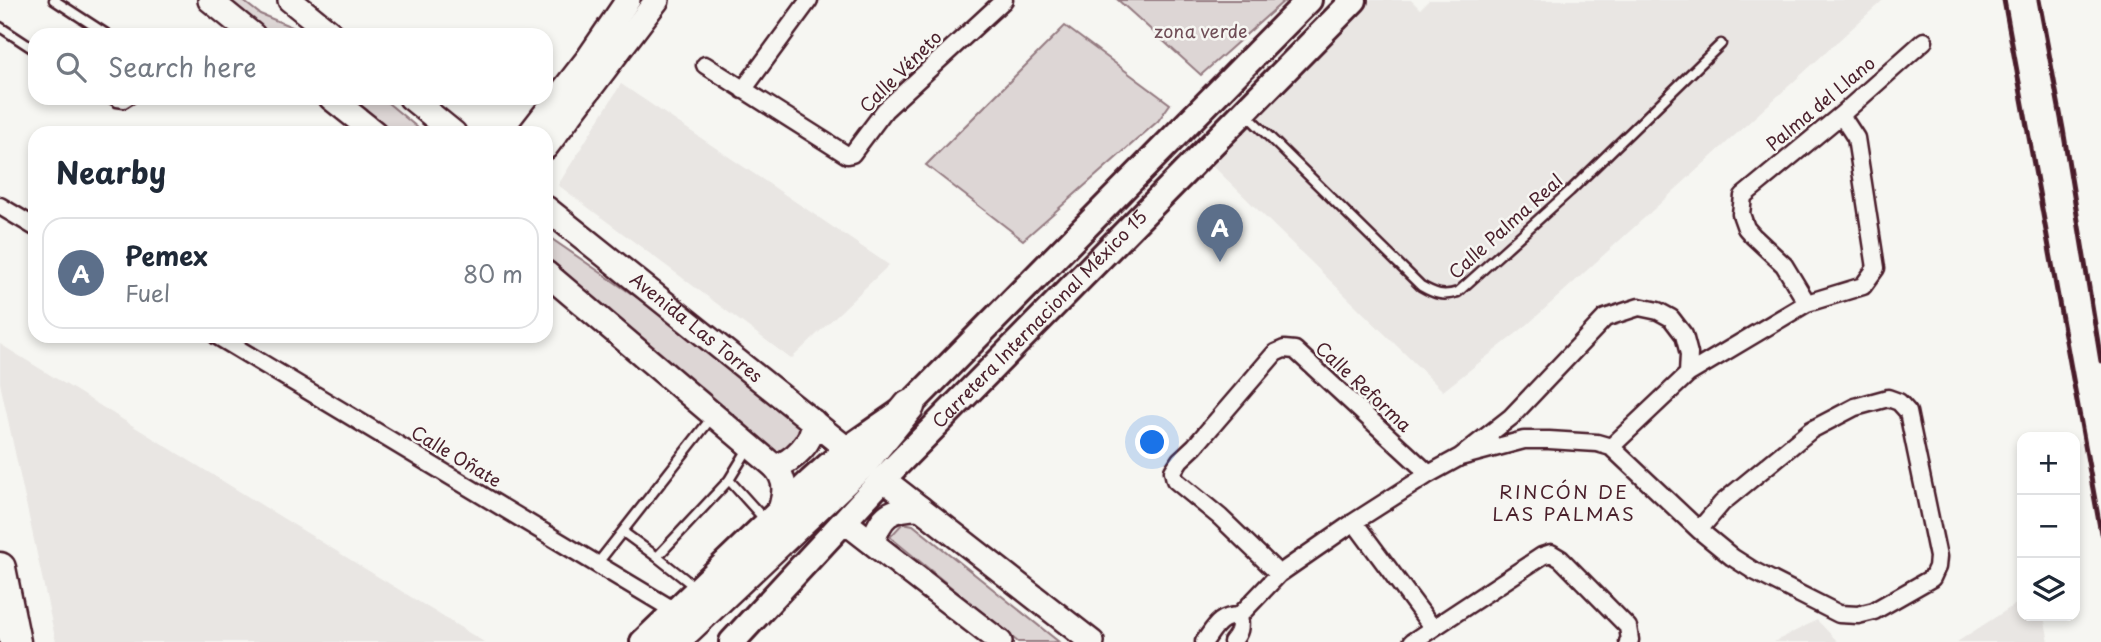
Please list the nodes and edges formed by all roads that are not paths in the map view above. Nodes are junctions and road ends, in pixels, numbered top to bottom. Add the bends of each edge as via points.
1 (54, 0) edge
2 (209, 0) edge
3 (290, 0) edge
4 (628, 0) edge
5 (657, 0) edge
6 (809, 0) edge
7 (1004, 0) edge
8 (1309, 0) edge
9 (1354, 0) edge
10 (0, 27) edge
11 (97, 28) edge
12 (244, 28) edge
13 (324, 28) edge
14 (1924, 41) dead end
15 (1721, 44) dead end
16 (28, 45) edge
17 (705, 65) dead end
18 (743, 90) junction
19 (553, 103) edge
20 (340, 105) edge
21 (420, 105) edge
22 (552, 105) edge
23 (1244, 112) junction
24 (1841, 115) junction
25 (366, 126) edge
26 (445, 126) edge
27 (535, 126) edge
28 (553, 138) edge
29 (0, 206) edge
30 (553, 214) edge
31 (28, 223) edge
32 (553, 279) edge
33 (1808, 303) junction
34 (229, 343) edge
35 (1688, 374) junction
36 (909, 406) junction
37 (713, 416) junction
38 (1511, 417) junction
39 (813, 421) junction
40 (1524, 440) junction
41 (750, 447) junction
42 (1611, 447) junction
43 (847, 449) junction
44 (1460, 457) junction
45 (775, 467) junction
46 (1429, 474) junction
47 (883, 479) junction
48 (729, 481) junction
49 (920, 508) junction
50 (773, 516) junction
51 (844, 521) junction
52 (1354, 522) junction
53 (1699, 530) junction
54 (623, 532) junction
55 (873, 544) junction
56 (657, 557) junction
57 (597, 564) junction
58 (0, 568) edge
59 (1279, 574) junction
60 (698, 589) junction
61 (675, 611) junction
62 (1239, 616) junction
63 (1432, 628) junction
64 (1629, 641) edge
65 (15, 642) edge
66 (643, 642) edge
67 (673, 642) edge
68 (732, 642) edge
69 (1000, 642) edge
70 (1092, 642) edge
71 (1204, 642) edge
72 (1232, 642) edge
73 (1412, 642) edge

1 - 11 lane
2 - 12 street
3 - 13 street
4 - 19 street
5 - 28 street
6 - 18 street
7 - 18 street, Calle Véneto via 885,110 852,154 842,154
8 - 36 main road, Carretera Internacional México 15
9 - 23 main road, Carretera Internacional México 15
10 - 16 lane
14 - 24 street, Palma del Llano
15 - 23 lane, Calle Palma Real via 1527,232 1458,292 1446,296 1421,286
17 - 18 street
20 - 25 street
21 - 26 street
22 - 27 street
23 - 47 main road, Carretera Internacional México 15
24 - 33 street via 1856,138 1876,268 1863,286
24 - 33 street, Palma del Llano via 1743,196 1741,214 1746,228 1784,265
29 - 31 street
30 - 39 street, Avenida Las Torres
32 - 37 street
33 - 35 street
34 - 57 street, Calle Oñate
35 - 38 street via 1684,335 1671,318 1639,307 1605,318
35 - 42 street
36 - 43 main road, Carretera Internacional México 15
36 - 67 highway via 863,462
37 - 41 street
37 - 54 lane
38 - 40 street via 1511,431
38 - 44 street
39 - 43 street, Avenida Las Torres
39 - 45 street via 796,456
40 - 42 street
40 - 44 street
41 - 45 street
41 - 48 lane
42 - 53 street
43 - 50 main road, Carretera Internacional México 15
44 - 46 street
45 - 50 street via 785,488
46 - 52 street
46 - 59 street, Calle Reforma via 1296,350 1275,353 1173,471 1175,480
47 - 49 street
47 - 51 main road, Carretera Internacional México 15
48 - 50 lane
48 - 56 lane
49 - 55 street via 901,508 888,515 877,527
49 - 70 street
50 - 60 main road
51 - 55 street
51 - 68 main road, Carretera Internacional México 15
52 - 59 street
52 - 63 street
53 - 53 street via 1754,571 1839,614 1874,611 1931,579 1937,567 1908,412 1888,398 1855,407 1811,430 1722,503
54 - 56 lane
54 - 57 lane
55 - 69 street
56 - 60 lane
57 - 61 street, Calle Oñate
58 - 65 highway
59 - 62 street
60 - 61 main road
61 - 66 main road
62 - 71 street via 1221,620
62 - 72 street via 1239,634
63 - 64 street via 1551,554 1628,627
63 - 73 street

